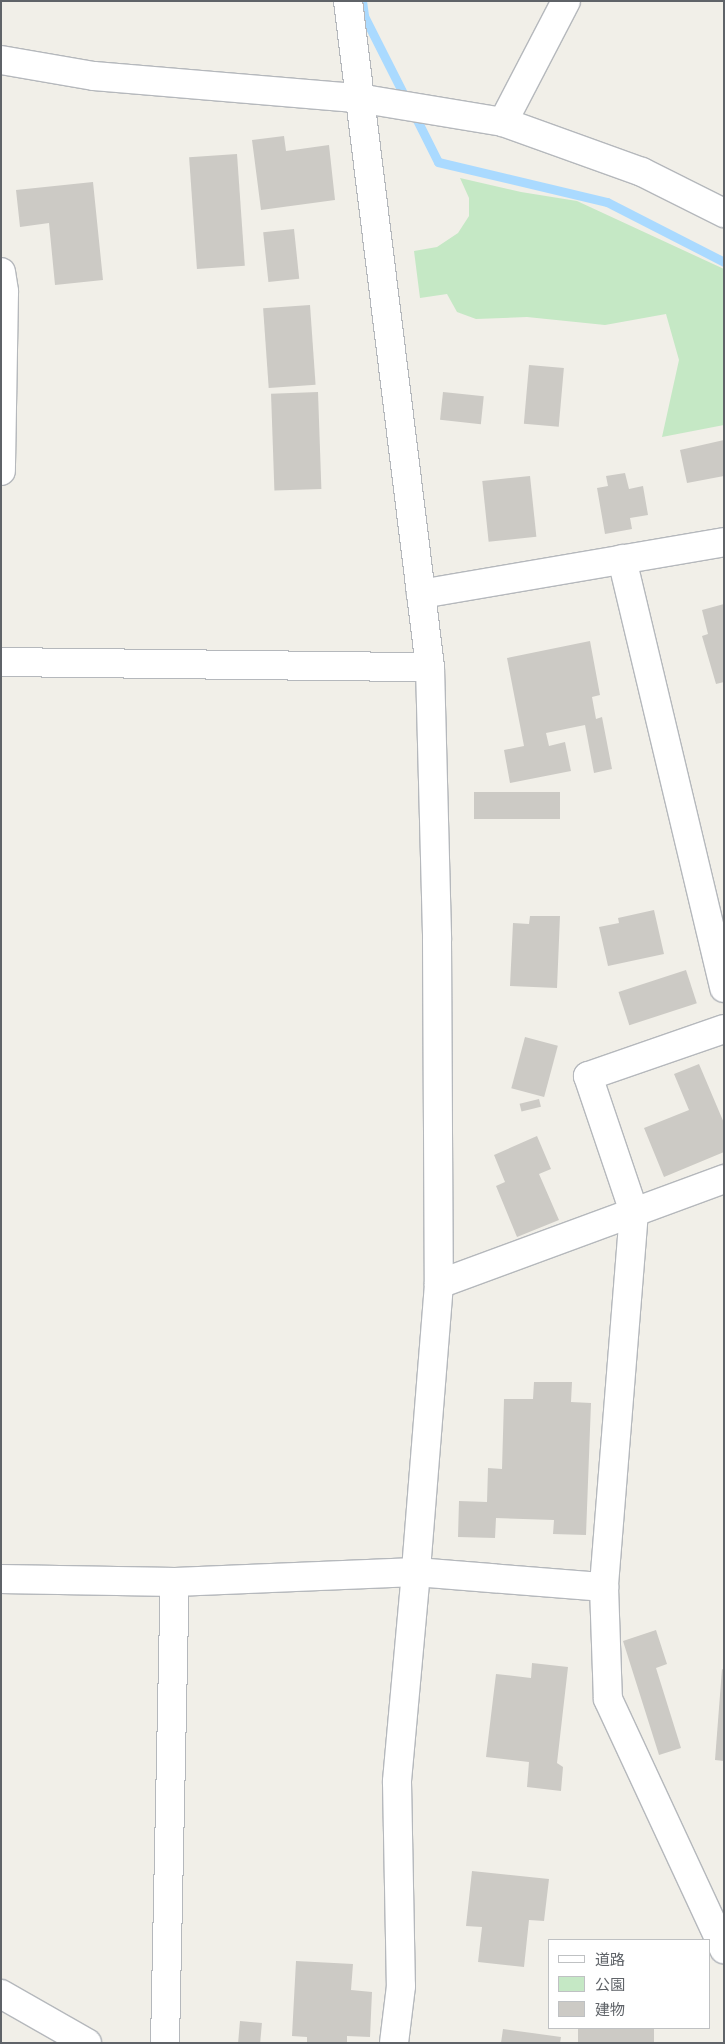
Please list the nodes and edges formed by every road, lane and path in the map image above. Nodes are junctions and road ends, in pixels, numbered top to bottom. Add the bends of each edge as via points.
1 (348, 1) edge
2 (566, 1) edge
3 (1, 60) edge
4 (358, 98) junction
5 (503, 122) junction
6 (724, 213) edge
7 (1, 272) edge
8 (1, 471) edge
9 (724, 542) edge
10 (622, 559) junction
11 (421, 594) junction
12 (1, 662) edge
13 (430, 667) junction
14 (724, 988) edge
15 (724, 1029) edge
16 (724, 1179) edge
17 (634, 1212) junction
18 (438, 1284) junction
19 (416, 1572) junction
20 (1, 1579) edge
21 (175, 1582) junction
22 (604, 1586) junction
23 (724, 1949) edge
24 (1, 1994) edge
25 (86, 2043) edge
26 (165, 2043) edge
27 (394, 2043) edge

1 - 4 street
2 - 5 street
3 - 4 street via 94,76
4 - 5 street
4 - 11 street
5 - 6 street via 642,172
7 - 8 street via 4,292
9 - 10 street
10 - 11 street
10 - 14 street
11 - 13 street
12 - 13 street
13 - 18 street via 437,940
15 - 17 street via 588,1076
16 - 17 street
17 - 18 street
17 - 22 street
18 - 19 street
19 - 21 street
19 - 22 street
19 - 27 street via 396,1782 402,1986
20 - 21 street
21 - 26 street
22 - 23 street via 608,1699
24 - 25 street

